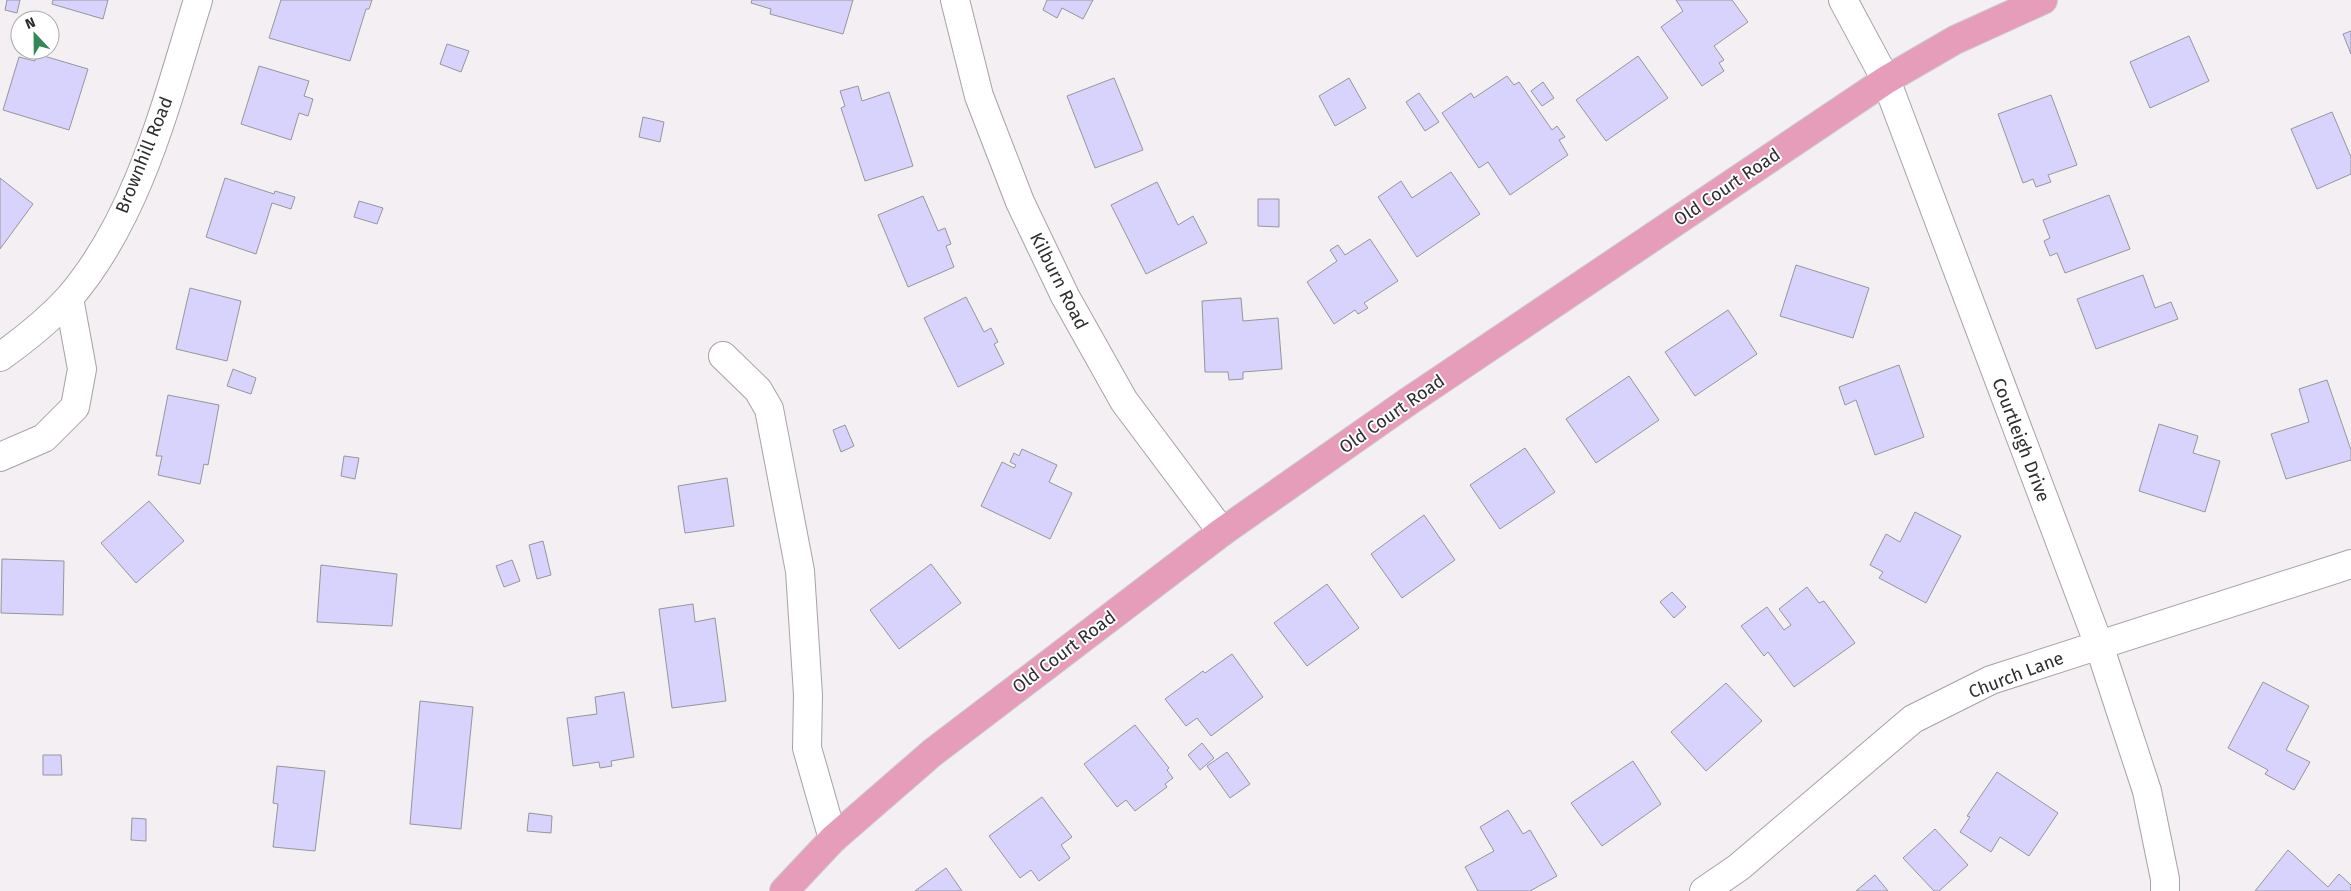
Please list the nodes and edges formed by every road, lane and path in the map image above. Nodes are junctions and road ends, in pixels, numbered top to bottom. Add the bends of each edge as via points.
1 (198, 0) edge
2 (955, 0) edge
3 (1843, 0) edge
4 (2043, 0) edge
5 (1886, 80) junction
6 (68, 298) junction
7 (723, 356) dead end
8 (0, 357) edge
9 (0, 457) edge
10 (1222, 532) junction
11 (2351, 564) edge
12 (2099, 645) junction
13 (832, 839) junction
14 (784, 891) edge
15 (1704, 891) edge
16 (2165, 891) edge

1 - 6 street, Brownhill Road via 134,193 98,259
2 - 10 street, Kilburn Road via 980,96 1020,202 1065,296 1124,401
3 - 5 street, Courtleigh Drive
4 - 5 main road, Old Court Road via 1955,40
5 - 10 main road, Old Court Road via 1409,401
5 - 12 street, Courtleigh Drive
6 - 8 street, Brownhill Road
6 - 9 street via 82,369 74,407 44,438
7 - 13 street via 758,390 769,409 800,571 808,748
10 - 13 main road, Old Court Road via 932,753
11 - 12 street, Church Lane
12 - 15 street, Church Lane via 1990,680 1913,719
12 - 16 street, Courtleigh Drive via 2146,791
13 - 14 main road, Old Court Road

